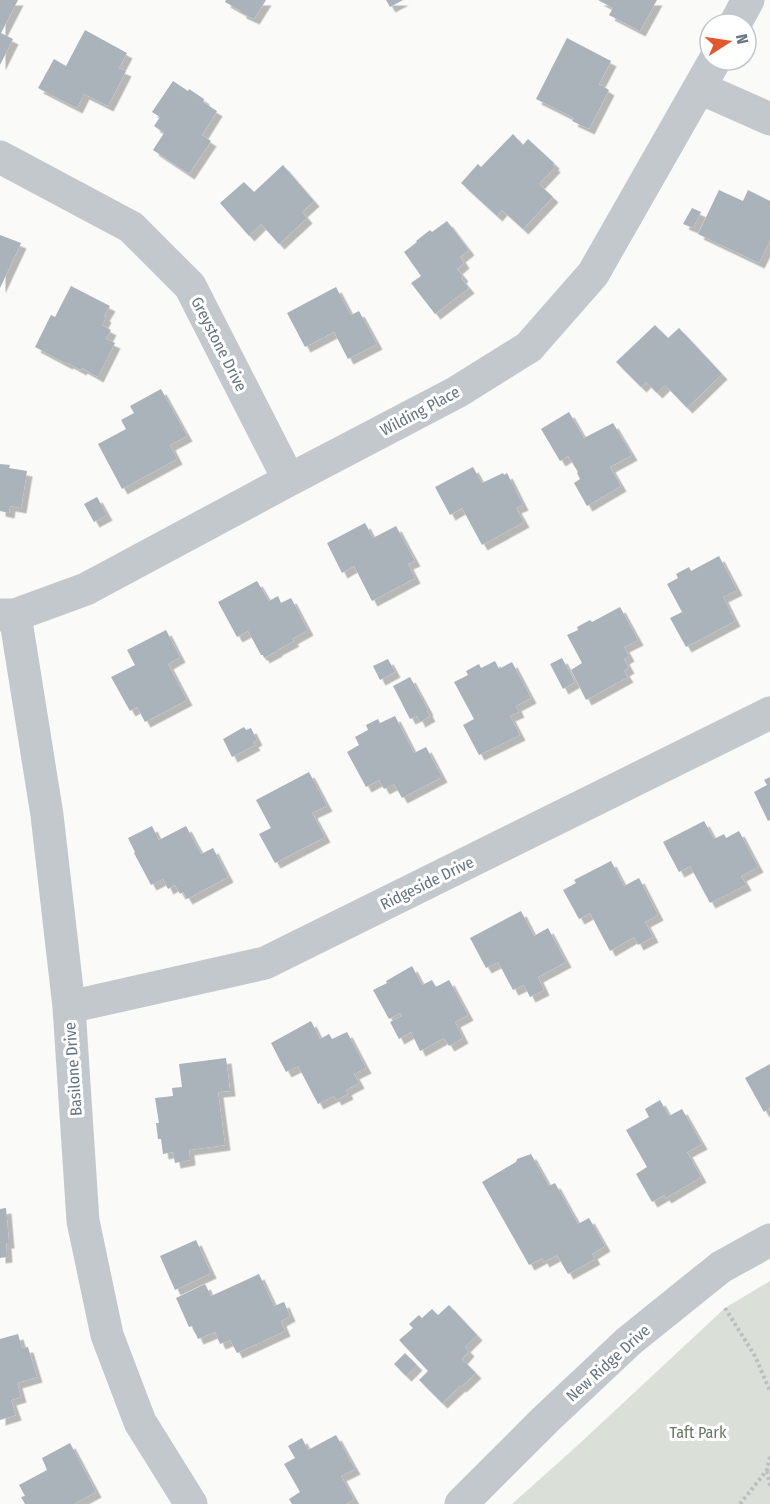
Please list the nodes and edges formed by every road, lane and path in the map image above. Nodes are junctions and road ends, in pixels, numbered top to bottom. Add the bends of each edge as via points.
1 (708, 74) edge
2 (770, 119) edge
3 (0, 157) edge
4 (289, 480) junction
5 (7, 615) edge
6 (770, 713) edge
7 (69, 1007) junction
8 (770, 1240) edge
9 (724, 1308) dead end
10 (770, 1391) edge
11 (770, 1456) edge
12 (767, 1470) junction
13 (770, 1486) edge
14 (191, 1504) edge
15 (461, 1504) edge
16 (740, 1504) edge

1 - 2 street
1 - 4 street, Wilding Place via 593,274 529,347 457,392
3 - 4 street, Greystone Drive via 131,227 190,286
4 - 5 street, Wilding Place via 86,589
5 - 7 street, Basilone Drive via 47,815
6 - 7 street, Ridgeside Drive via 265,963
7 - 14 street, Basilone Drive via 82,1221 107,1335 140,1422
8 - 15 street, New Ridge Drive via 721,1267 629,1341
9 - 10 path via 755,1356
11 - 12 path
12 - 13 path
12 - 16 path

